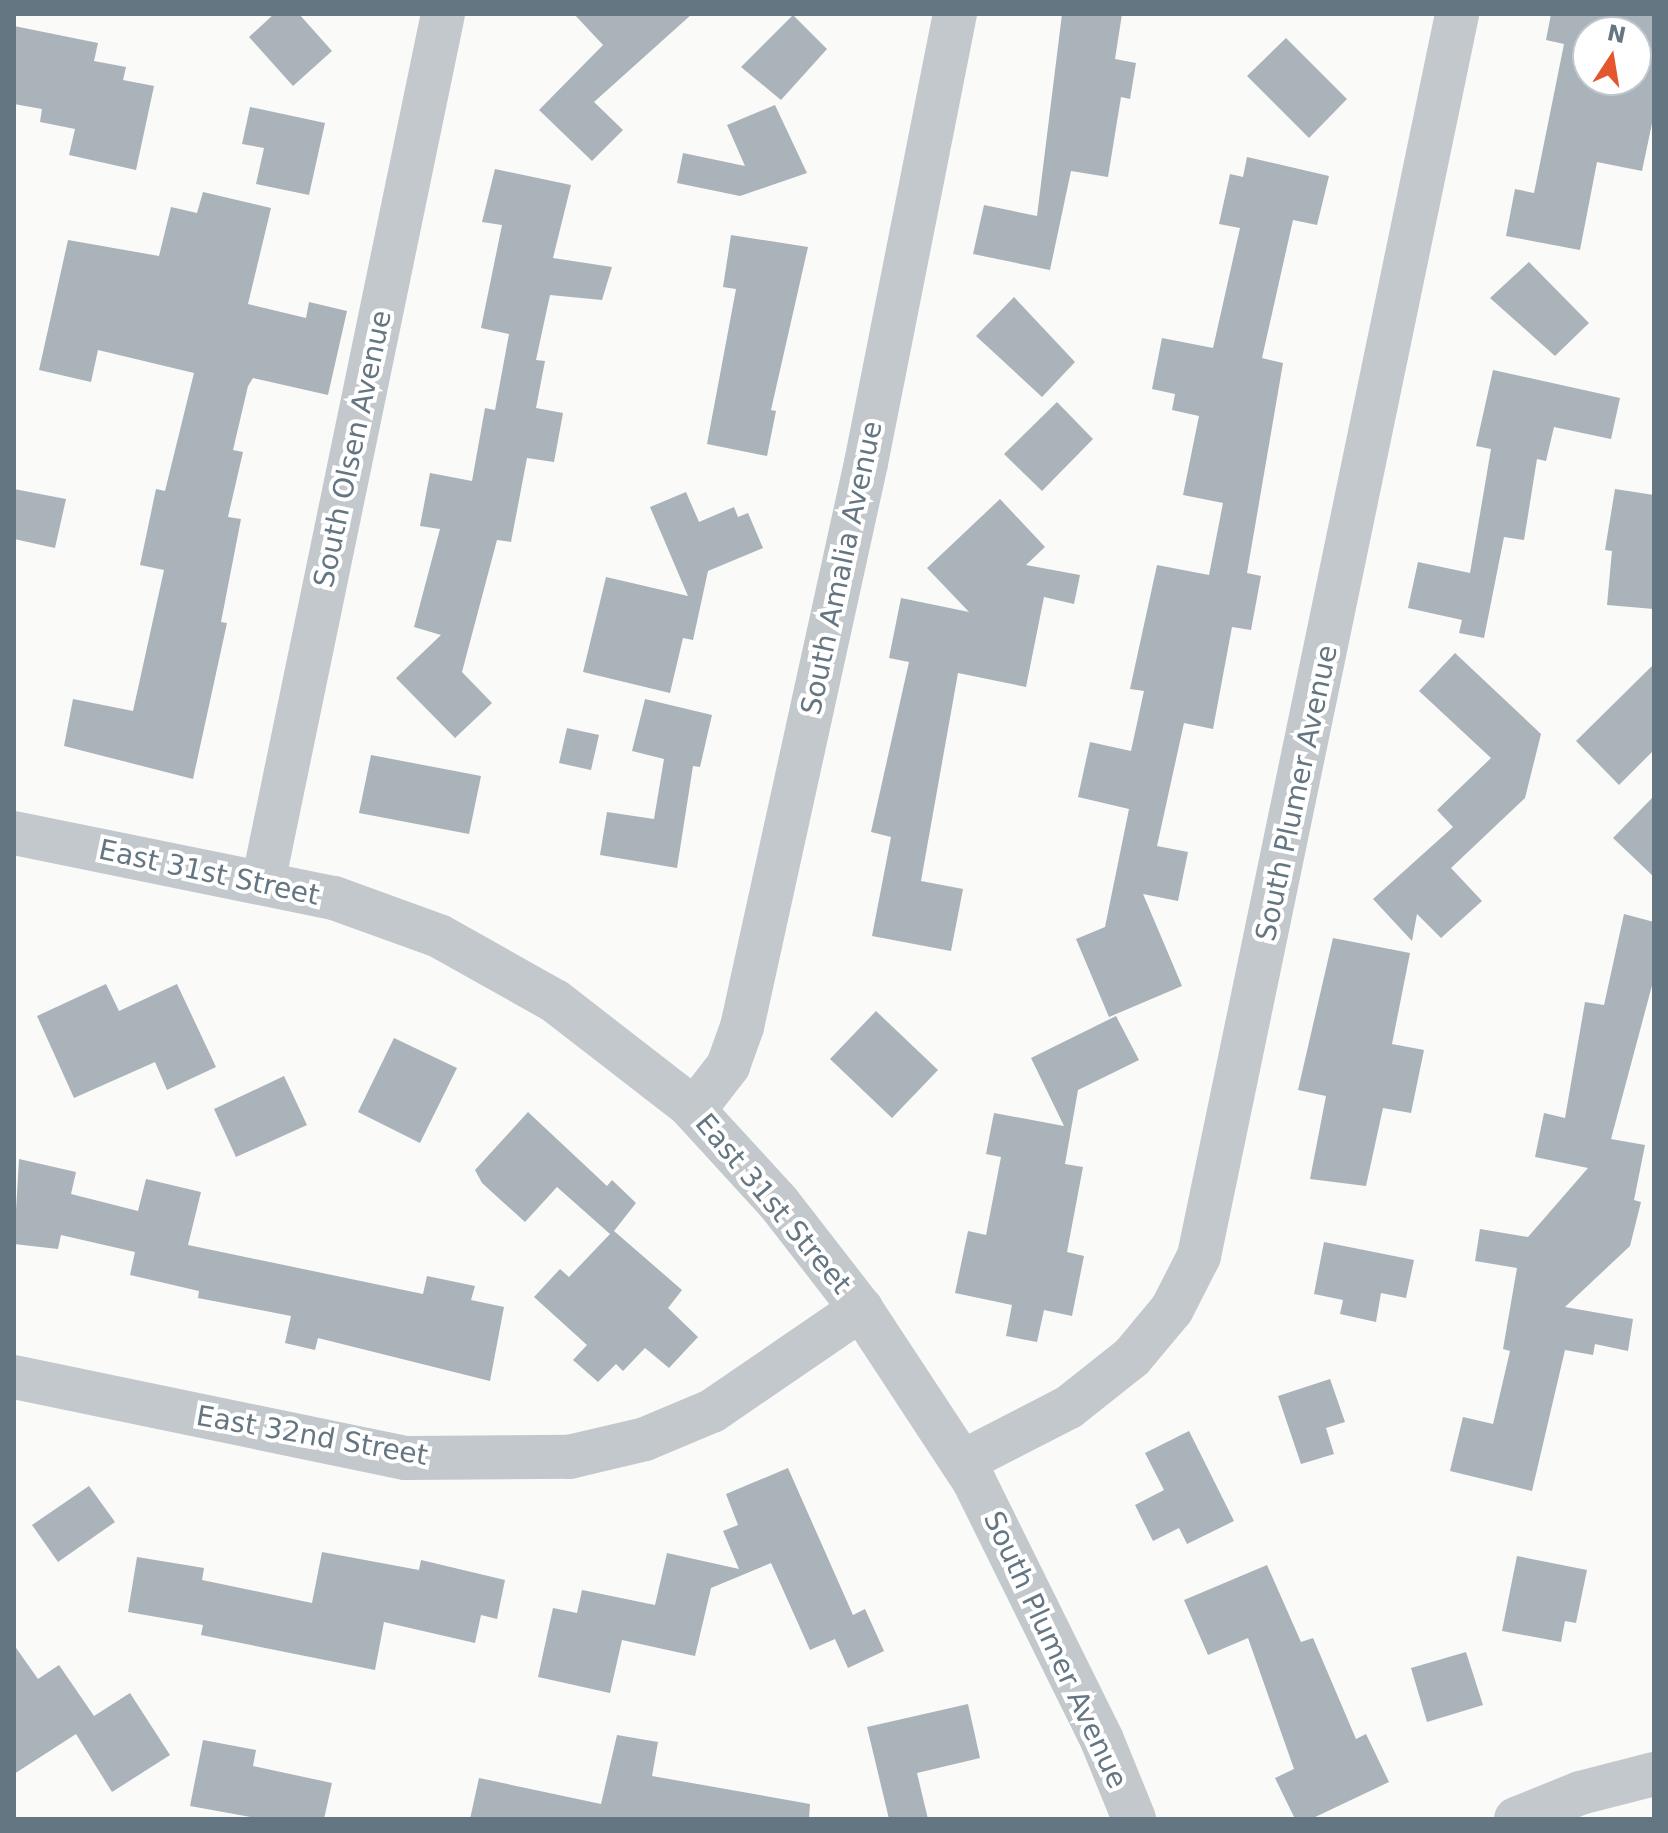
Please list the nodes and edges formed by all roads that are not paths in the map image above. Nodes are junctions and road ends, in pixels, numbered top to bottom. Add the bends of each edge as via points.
1 (443, 14) edge
2 (955, 14) edge
3 (1457, 14) edge
4 (14, 833) edge
5 (263, 883) junction
6 (694, 1110) junction
7 (861, 1309) junction
8 (14, 1377) edge
9 (968, 1472) junction
10 (1654, 1774) edge
11 (1134, 1819) edge
12 (1516, 1819) edge

1 - 5 street, South Olsen Avenue
2 - 6 street, South Amalia Avenue via 866,463 742,1027 728,1066
3 - 9 street, South Plumer Avenue via 1199,1256 1172,1309 1132,1357 1069,1407
4 - 5 street, East 31st Street
5 - 6 street, East 31st Street via 334,898 439,936 555,1001
6 - 7 street, East 31st Street via 778,1202
7 - 8 street, East 32nd Street via 712,1411 645,1439 569,1457 406,1458
7 - 9 street, East 31st Street
9 - 11 street, South Plumer Avenue via 1102,1740
10 - 12 street via 1580,1793

